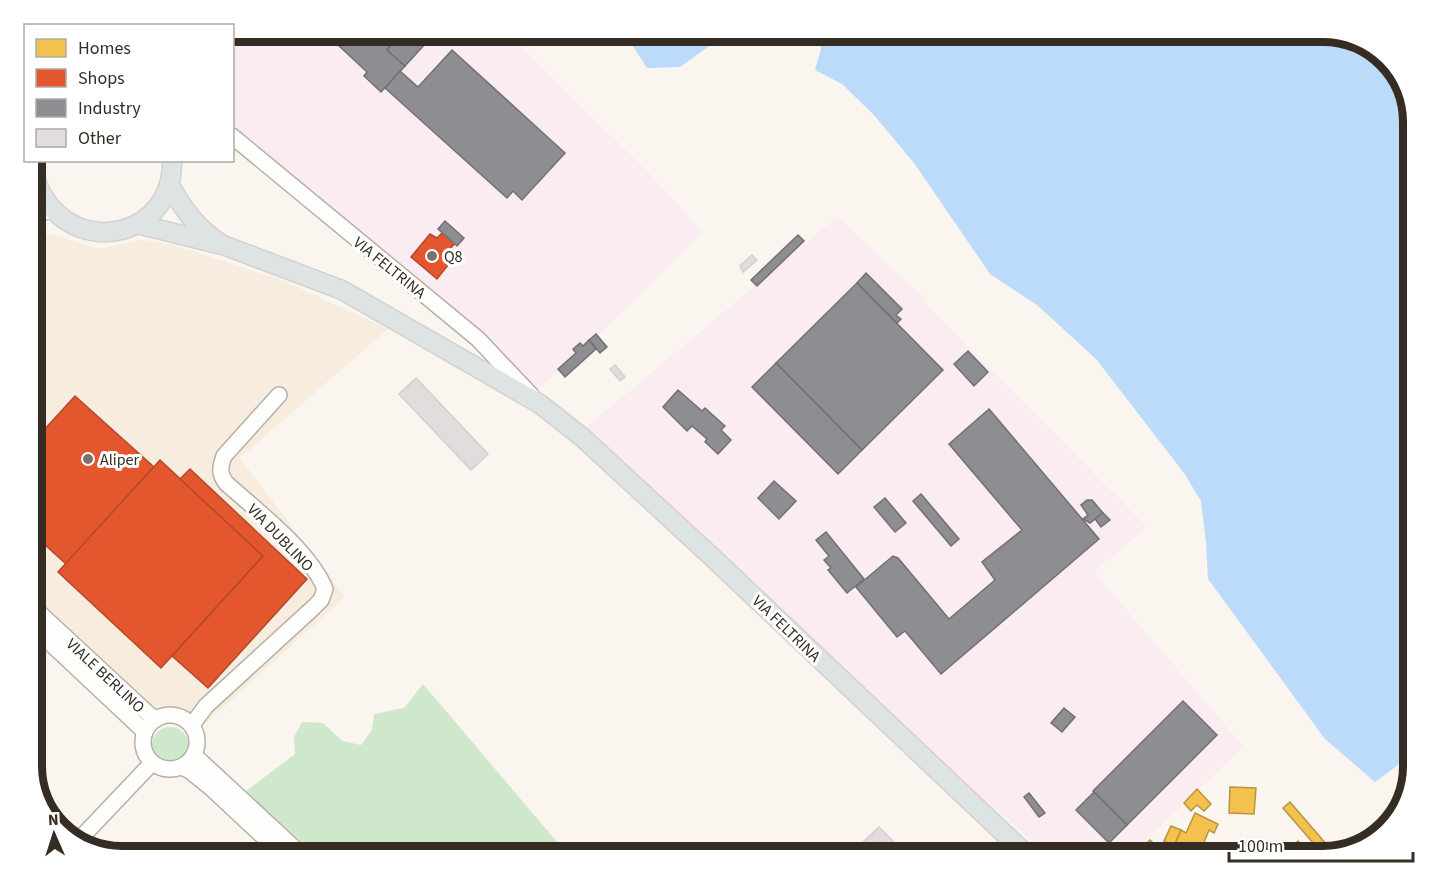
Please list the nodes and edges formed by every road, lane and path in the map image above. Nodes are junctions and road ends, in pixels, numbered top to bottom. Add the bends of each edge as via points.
1 (234, 138) edge
2 (172, 162) edge
3 (169, 184) junction
4 (42, 194) edge
5 (51, 210) junction
6 (42, 213) edge
7 (137, 224) junction
8 (223, 245) junction
9 (279, 395) dead end
10 (540, 404) junction
11 (42, 616) edge
12 (42, 634) edge
13 (192, 725) junction
14 (150, 726) junction
15 (195, 756) junction
16 (152, 763) junction
17 (182, 767) junction
18 (84, 835) edge
19 (273, 846) edge
20 (292, 846) edge
21 (1017, 846) edge

1 - 10 street, VIA FELTRINA via 468,331
2 - 3 main road
3 - 7 main road via 151,214
3 - 8 main road, VIA FELTRINA via 191,219
4 - 5 main road
5 - 6 street
5 - 7 main road via 70,225 92,232 115,232
7 - 8 main road, VIA FELTRINA
8 - 10 main road, VIA FELTRINA via 342,290
9 - 13 street, VIA DUBLINO via 224,456 221,476 298,549 325,589 321,600 206,706
10 - 21 main road, VIA FELTRINA via 712,557
11 - 14 street, VIALE BERLINO
12 - 14 street, VIALE BERLINO
13 - 14 street, VIALE BERLINO via 177,716 165,716
13 - 15 street via 198,740
14 - 16 street, VIALE BERLINO via 144,749
15 - 17 street
15 - 20 street
16 - 17 street via 167,770
16 - 18 street
17 - 19 street via 211,788

